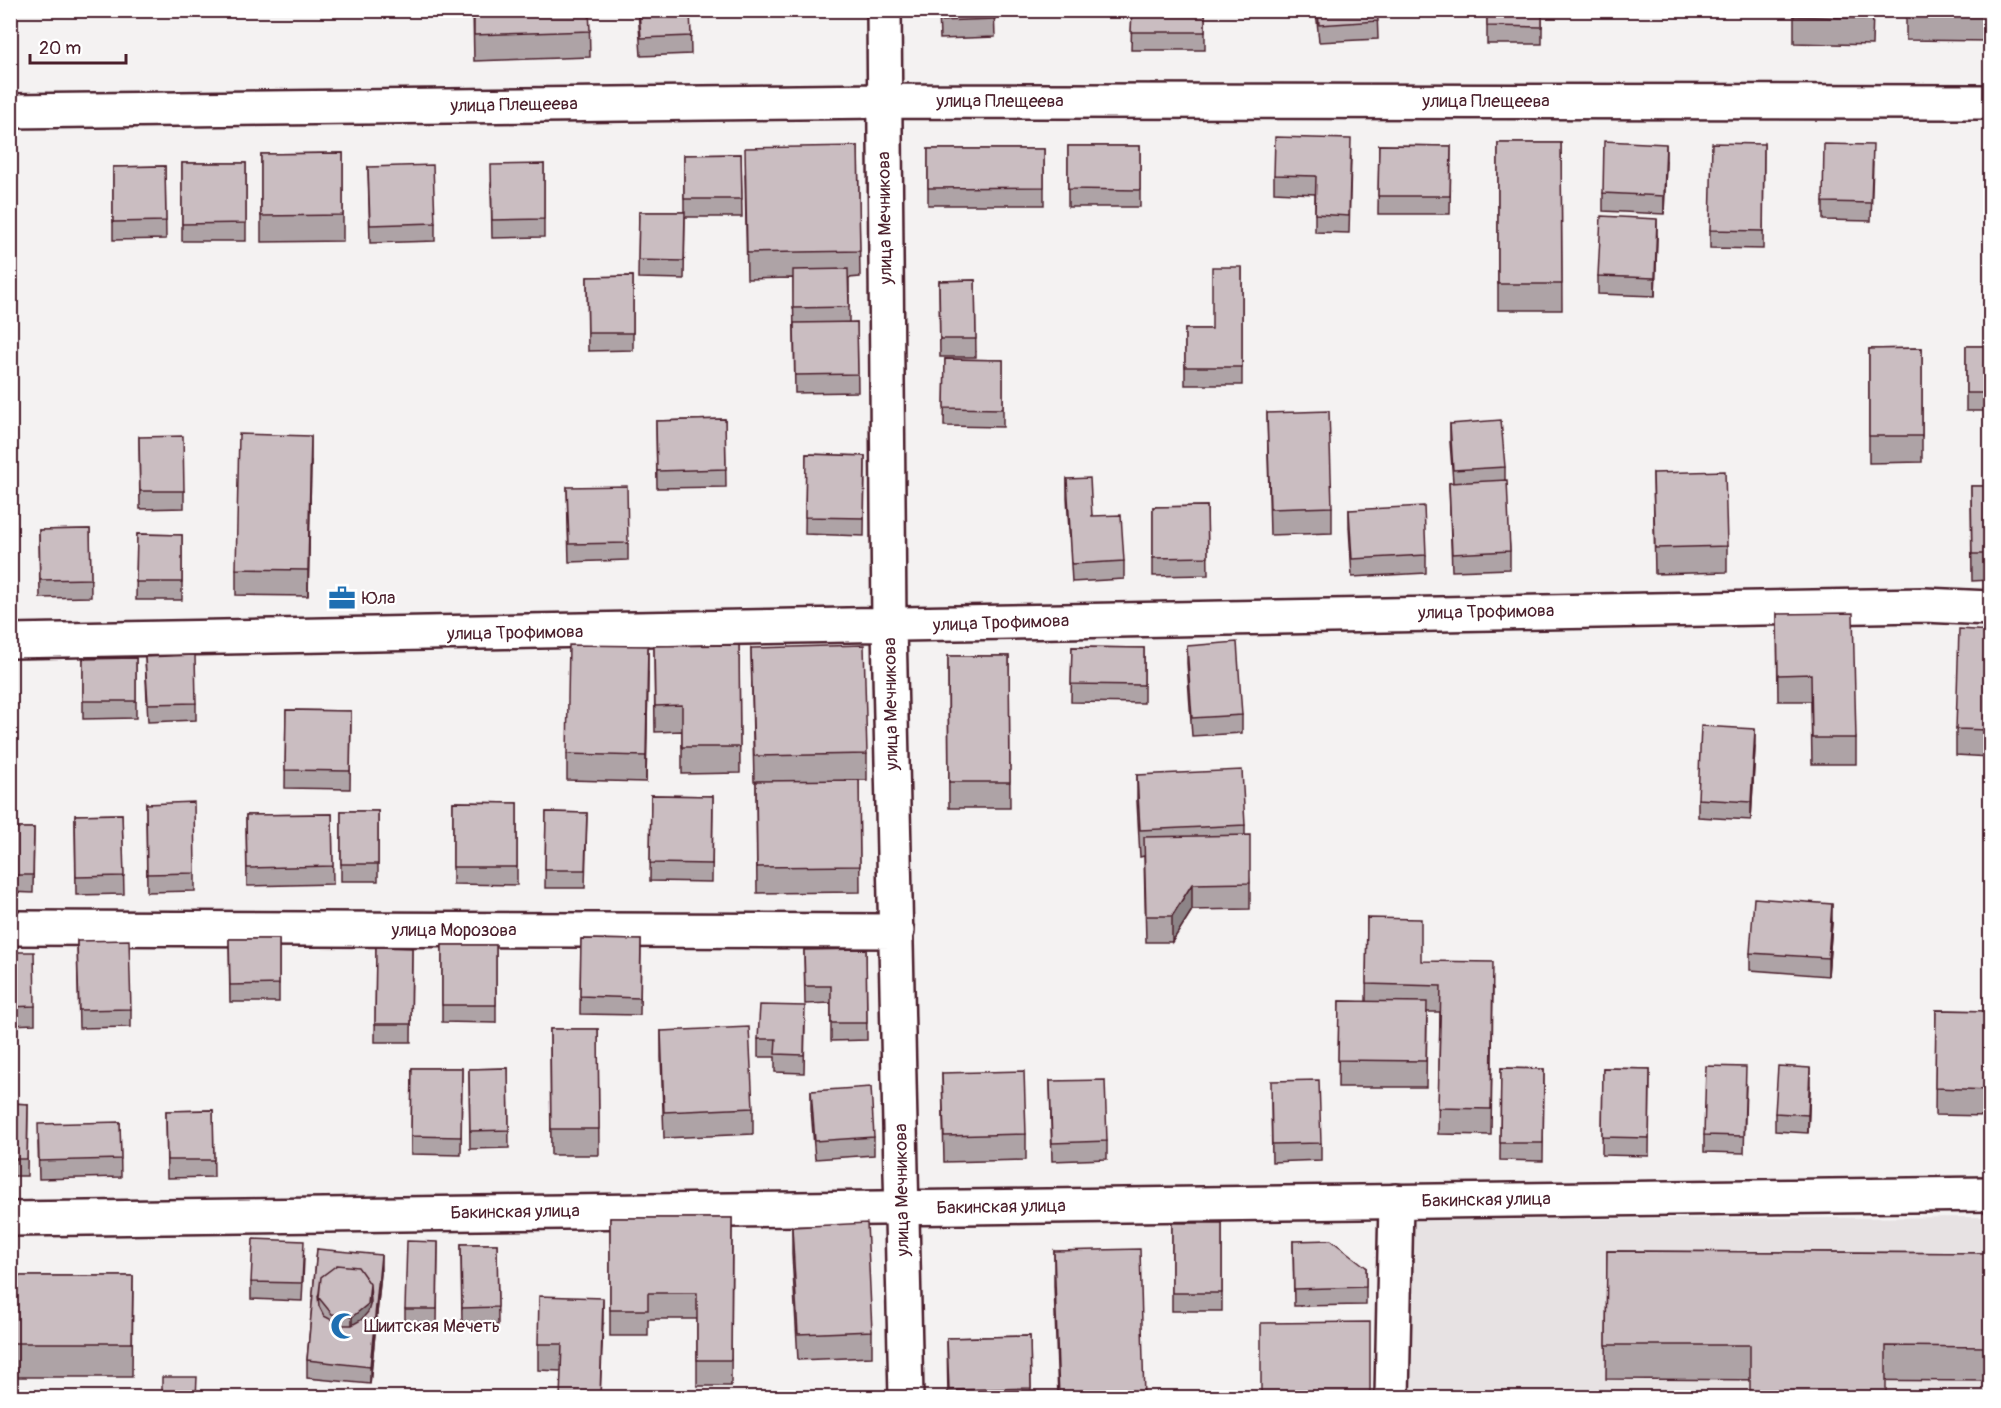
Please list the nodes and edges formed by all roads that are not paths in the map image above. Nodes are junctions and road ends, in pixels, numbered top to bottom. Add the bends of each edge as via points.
1 (884, 10) edge
2 (884, 101) junction
3 (1990, 102) edge
4 (10, 111) edge
5 (1990, 608) edge
6 (890, 626) junction
7 (10, 641) edge
8 (10, 928) edge
9 (897, 931) junction
10 (1990, 1194) edge
11 (1396, 1202) junction
12 (902, 1208) junction
13 (10, 1219) edge
14 (906, 1398) edge
15 (1392, 1398) edge

1 - 2 street, улица Мечникова
2 - 3 street, улица Плещеева
2 - 4 street, улица Плещеева
2 - 6 street, улица Мечникова
5 - 6 street, улица Трофимова via 1924,605 1199,616
6 - 7 street, улица Трофимова
6 - 9 street, улица Мечникова
8 - 9 street, улица Морозова
9 - 12 street, улица Мечникова
10 - 11 street, Бакинская улица
11 - 12 street, Бакинская улица
11 - 15 street
12 - 13 street, Бакинская улица
12 - 14 street, улица Мечникова

